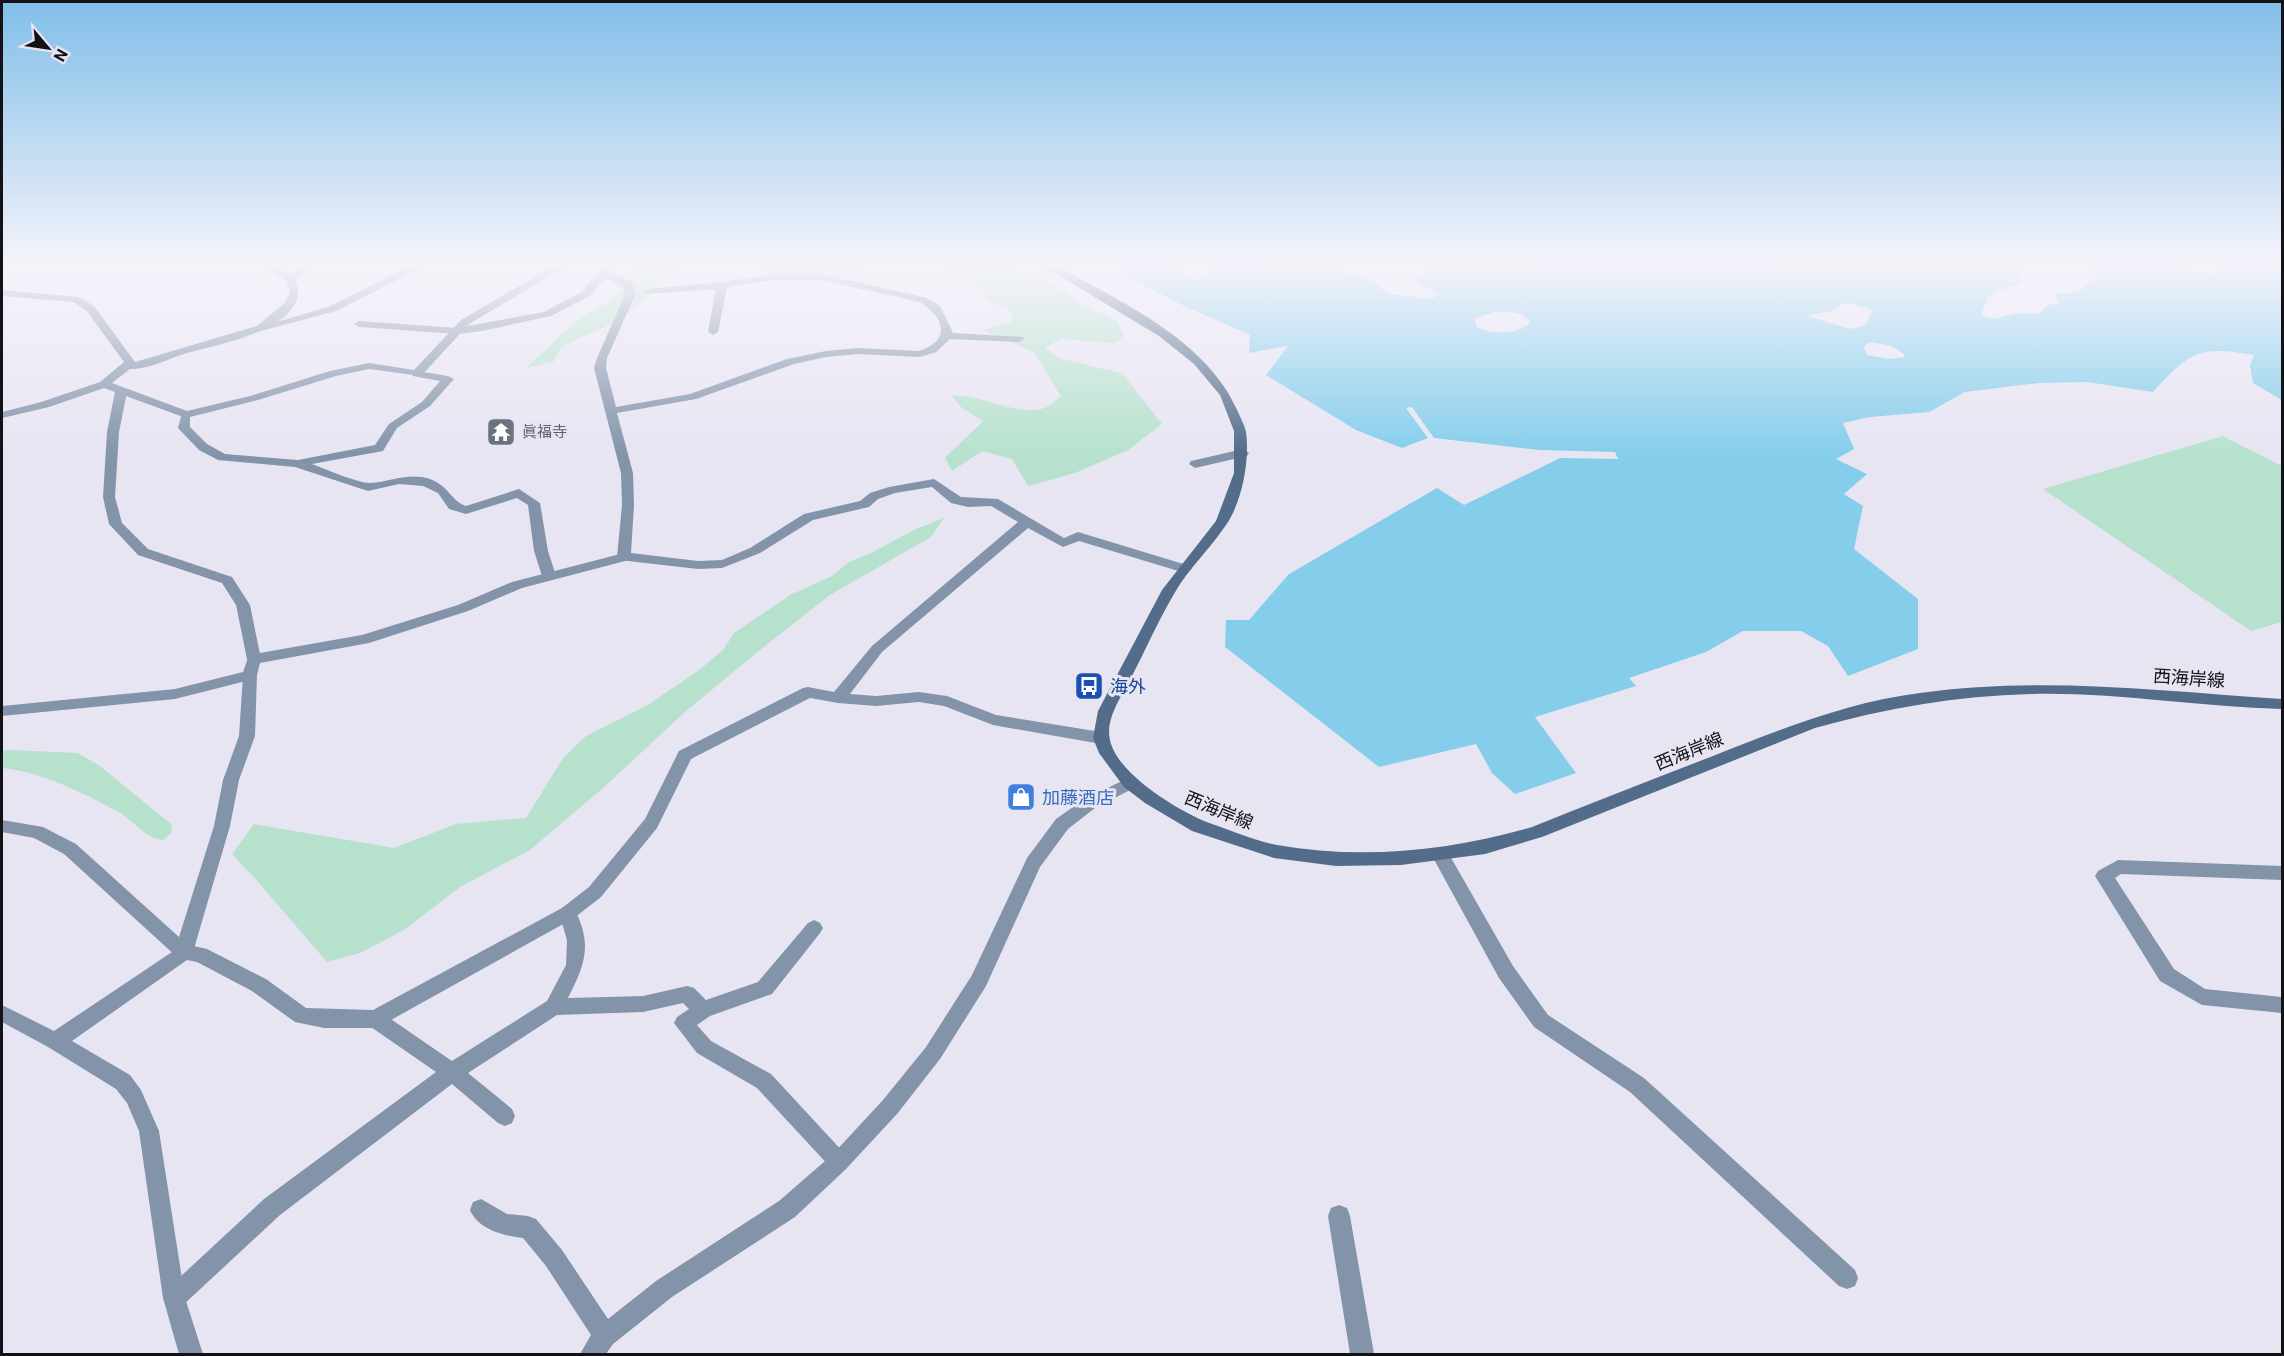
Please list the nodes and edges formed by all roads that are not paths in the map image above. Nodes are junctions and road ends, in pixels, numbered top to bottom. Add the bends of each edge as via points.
1 (104, 327) edge
2 (265, 327) edge
3 (405, 327) edge
4 (460, 327) edge
5 (485, 327) edge
6 (616, 327) edge
7 (714, 327) edge
8 (946, 327) edge
9 (1152, 327) edge
10 (261, 328) joint
11 (457, 331) junction
12 (713, 332) dead end
13 (947, 336) junction
14 (1019, 339) dead end
15 (130, 363) junction
16 (417, 374) junction
17 (104, 384) junction
18 (121, 392) junction
19 (610, 411) junction
20 (2, 415) edge
21 (186, 415) junction
22 (1243, 453) junction
23 (296, 464) junction
24 (1196, 464) dead end
25 (1028, 521) junction
26 (624, 556) junction
27 (1185, 569) junction
28 (549, 576) junction
29 (254, 658) junction
30 (250, 675) junction
31 (838, 698) junction
32 (2283, 704) edge
33 (2, 711) edge
34 (1101, 738) junction
35 (1130, 783) junction
36 (2, 826) edge
37 (1440, 854) junction
38 (2283, 873) edge
39 (568, 913) junction
40 (814, 928) dead end
41 (184, 952) junction
42 (2283, 1005) edge
43 (554, 1007) junction
44 (703, 1010) junction
45 (2, 1013) edge
46 (375, 1020) junction
47 (55, 1041) junction
48 (452, 1072) junction
49 (505, 1116) dead end
50 (839, 1162) junction
51 (481, 1210) dead end
52 (1339, 1216) dead end
53 (1847, 1278) dead end
54 (174, 1298) junction
55 (605, 1336) junction
56 (191, 1354) edge
57 (592, 1354) edge
58 (1362, 1354) edge

1 - 15 street
2 - 10 street
3 - 11 street
4 - 11 street
5 - 11 street
6 - 19 street via 600,368
7 - 12 street
8 - 13 street
9 - 22 street via 1214,376 1238,421
10 - 15 street via 133,366
11 - 16 street
13 - 14 street
13 - 19 street via 932,350 920,354 826,354 791,361 692,397
15 - 17 street
16 - 21 street via 369,366
16 - 23 street via 448,379 426,404 393,426 380,448
17 - 18 street
17 - 20 street
18 - 21 street
18 - 29 street via 113,432 109,497 116,524 143,552 227,580 240,597
19 - 26 street via 627,473
21 - 23 street via 184,428 203,447 222,457
22 - 24 street
22 - 27 street via 1239,486 1229,509
23 - 28 street via 368,487 399,480 426,482 442,490 454,506 466,510 519,493 534,503
25 - 26 street via 993,502 956,500 934,483 893,490 864,504 815,514 739,558 721,564
25 - 27 street via 1063,543 1078,536
25 - 31 street via 877,649
26 - 28 street
27 - 34 street via 1169,590 1106,711
28 - 29 street via 364,640
29 - 30 street
30 - 33 street via 175,694
30 - 41 street via 248,736 231,780 222,826
31 - 34 street via 876,701 919,697 947,701 993,720
31 - 39 street via 808,692 685,755 651,824 595,892
32 - 37 street, 西海岸線 via 2033,689 1900,702 1810,724 1536,832 1485,847
34 - 35 street, 西海岸線 via 1107,753
35 - 37 street, 西海岸線 via 1197,826 1274,851 1336,859
35 - 50 street via 1089,804 1062,824 1033,863 978,980 933,1053
36 - 41 street via 37,832 70,849
37 - 53 street via 1506,972 1541,1021 1637,1085
38 - 42 street via 2118,867 2104,876 2167,975 2202,998
39 - 43 street via 576,940 576,965
39 - 46 street
40 - 44 street via 765,988
41 - 46 street via 259,985 302,1016
41 - 47 street
43 - 44 street via 643,1004 687,994
43 - 48 street
44 - 50 street via 684,1023 704,1047 764,1082
45 - 47 street
46 - 48 street
47 - 54 street via 123,1082 134,1097 149,1131
48 - 49 street
48 - 54 street via 272,1207
50 - 55 street via 787,1209 664,1289
51 - 55 street via 504,1225 528,1227 554,1258
52 - 58 street
54 - 56 street
55 - 57 street

